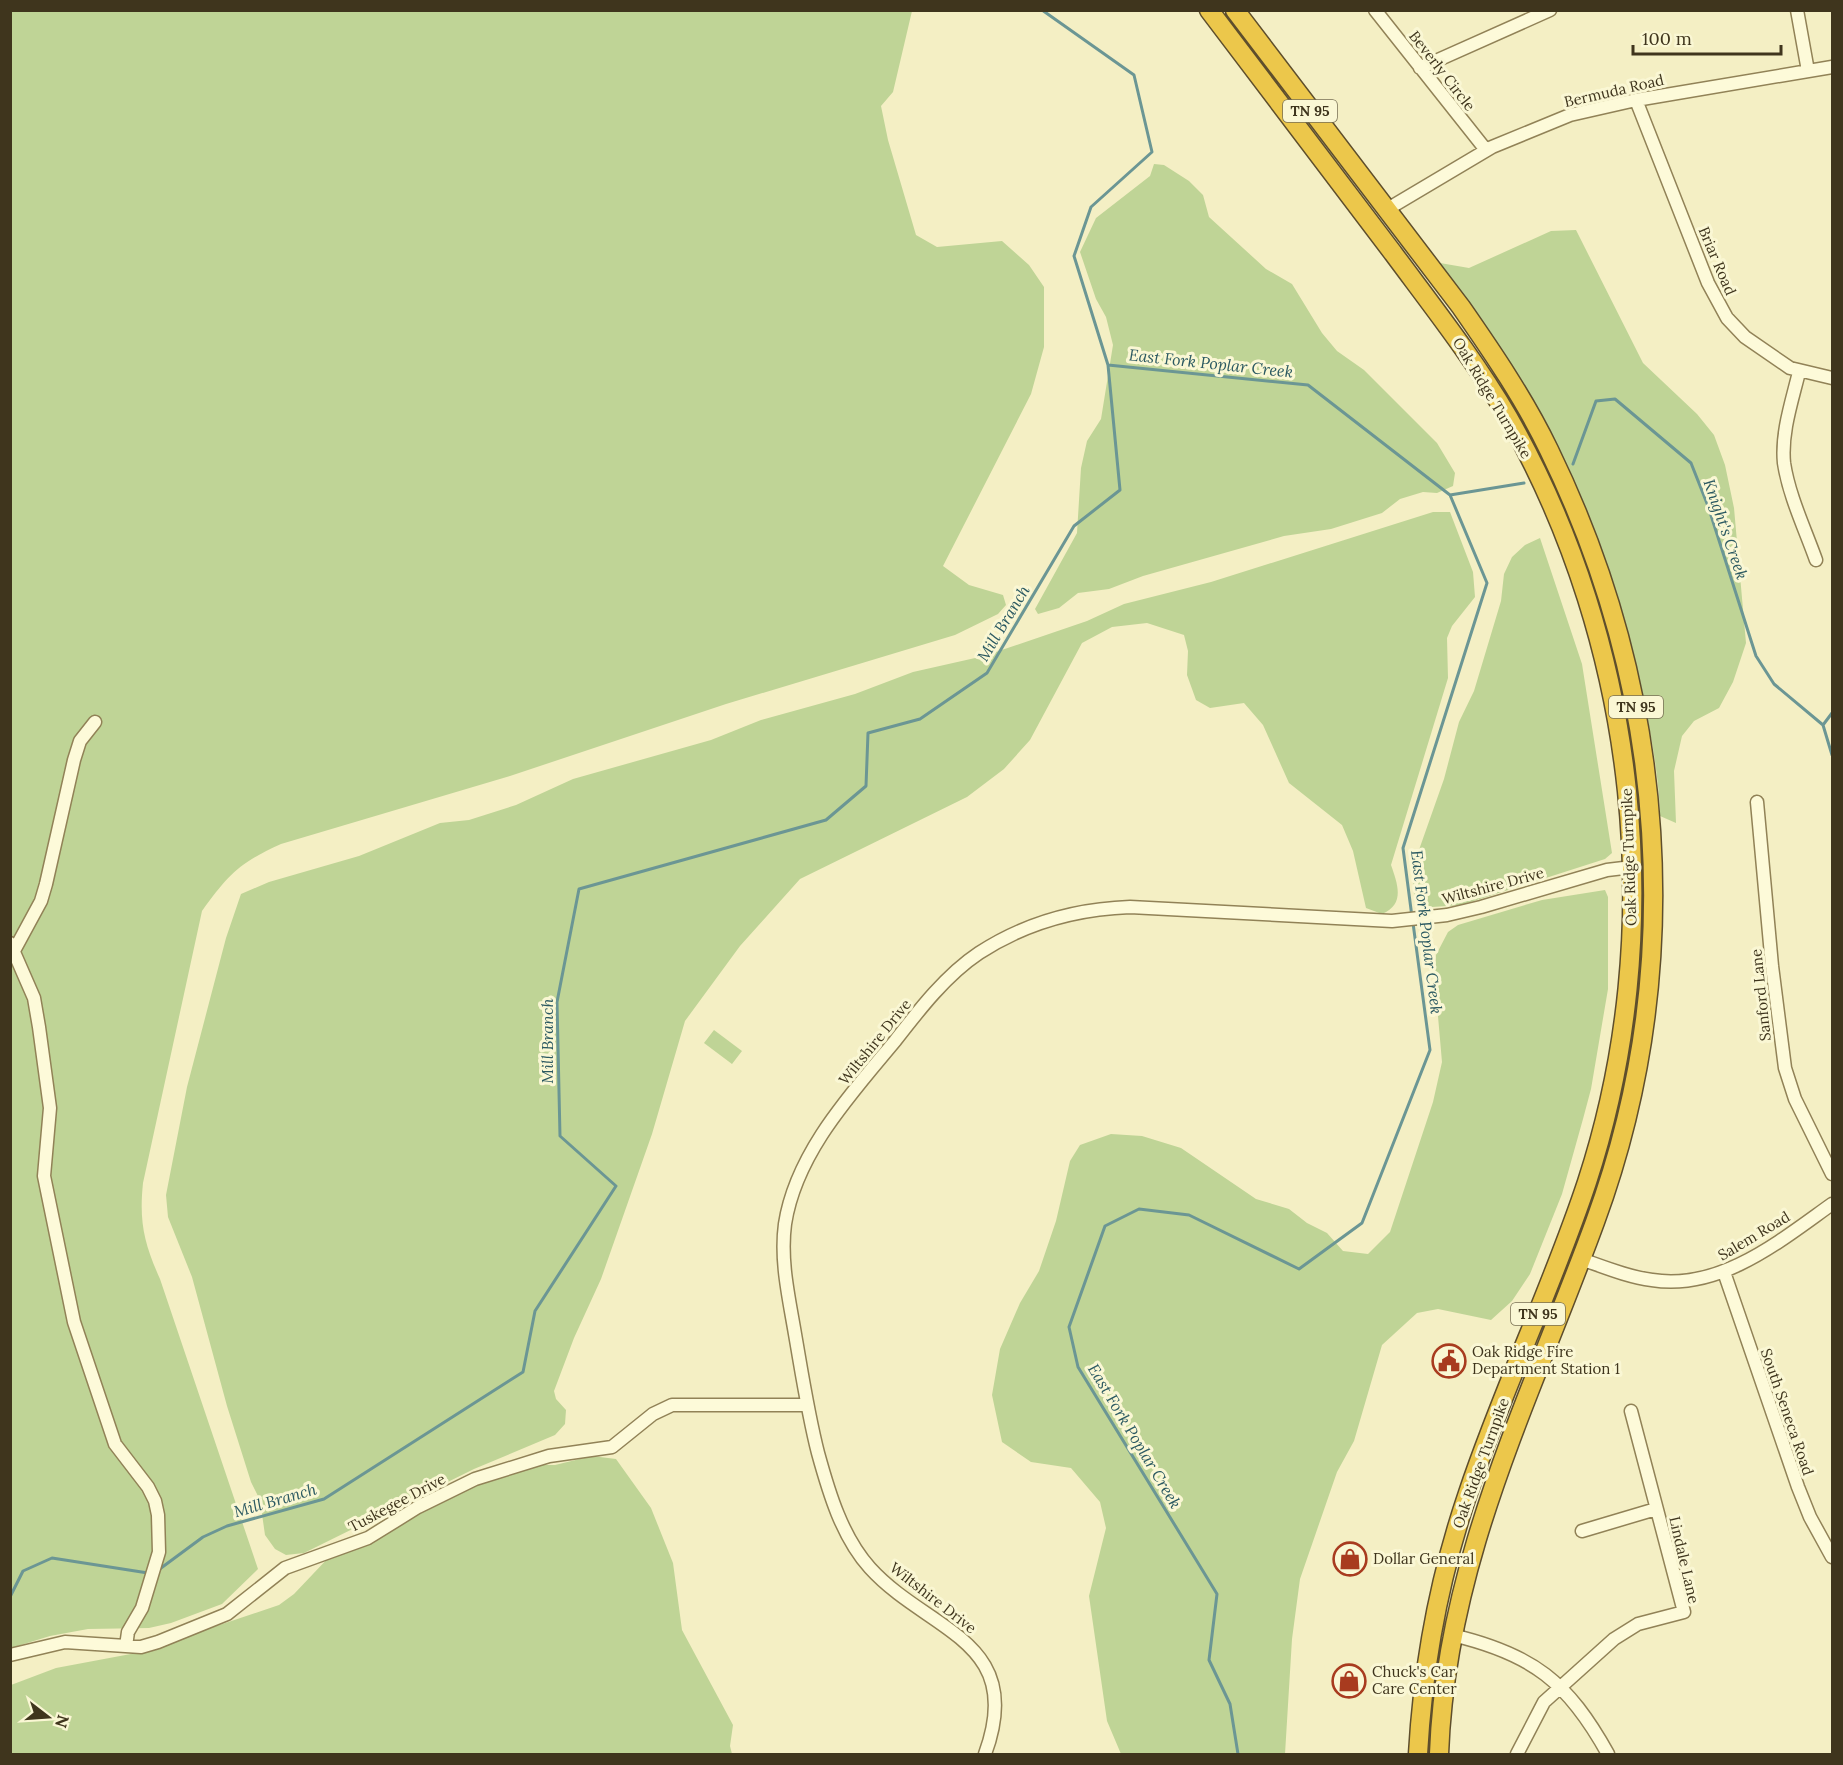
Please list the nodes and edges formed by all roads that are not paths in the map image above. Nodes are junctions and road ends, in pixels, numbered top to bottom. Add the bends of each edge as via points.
1 (1209, 10) edge
2 (1235, 10) edge
3 (1375, 10) edge
4 (1550, 10) edge
5 (1797, 10) edge
6 (1833, 67) edge
7 (1420, 68) junction
8 (1808, 71) junction
9 (1636, 100) junction
10 (1486, 150) junction
11 (1386, 210) junction
12 (1369, 221) junction
13 (1799, 372) junction
14 (1833, 378) edge
15 (1816, 560) dead end
16 (1624, 652) junction
17 (1604, 656) junction
18 (95, 722) dead end
19 (1757, 802) dead end
20 (1653, 866) junction
21 (1632, 867) junction
22 (13, 946) edge
23 (1833, 1174) edge
24 (1833, 1204) edge
25 (1563, 1252) junction
26 (1581, 1259) junction
27 (1724, 1272) junction
28 (1514, 1374) junction
29 (1533, 1382) junction
30 (807, 1405) junction
31 (1631, 1411) dead end
32 (1656, 1509) junction
33 (1582, 1531) dead end
34 (1833, 1557) edge
35 (1432, 1631) junction
36 (1452, 1635) junction
37 (126, 1647) junction
38 (10, 1655) edge
39 (1560, 1685) junction
40 (985, 1755) edge
41 (1418, 1755) edge
42 (1439, 1755) edge
43 (1517, 1755) edge
44 (1608, 1755) edge

1 - 12 highway, Oak Ridge Turnpike / TN 95
2 - 11 highway, Oak Ridge Turnpike / TN 95
3 - 7 street, Beverly Circle
4 - 7 street
5 - 8 street
6 - 8 street, Bermuda Road
7 - 10 street, Beverly Circle
8 - 9 street, Bermuda Road
9 - 10 street, Bermuda Road via 1570,116
9 - 13 street, Briar Road via 1708,283 1724,314 1745,337
10 - 11 street, Bermuda Road
11 - 12 highway
11 - 16 highway, Oak Ridge Turnpike / TN 95 via 1482,337 1548,448 1591,545
12 - 17 highway, Oak Ridge Turnpike / TN 95 via 1456,336 1507,416 1559,522
13 - 14 street, Briar Road
13 - 15 street via 1786,424 1784,463
16 - 17 highway
16 - 20 highway, Oak Ridge Turnpike / TN 95 via 1650,798
17 - 21 highway, Oak Ridge Turnpike / TN 95 via 1628,788
18 - 22 street via 80,741 74,760 41,901
19 - 23 street, Sanford Lane via 1784,1063 1795,1099
20 - 21 highway
20 - 26 highway, Oak Ridge Turnpike / TN 95 via 1650,970 1638,1063 1615,1162
21 - 25 highway, Oak Ridge Turnpike / TN 95 via 1630,958 1621,1035 1600,1140
21 - 30 street, Wiltshire Drive via 1607,870 1481,907 1399,921 1130,907 1090,909 1022,929 964,965 913,1018 843,1105 815,1147 794,1190 785,1226 784,1261
22 - 37 street via 34,998 39,1027 50,1108 44,1176 74,1322 115,1444 155,1501 159,1552 139,1617 128,1632
24 - 27 street, Salem Road
25 - 26 highway
25 - 28 highway, Oak Ridge Turnpike / TN 95
26 - 27 street, Salem Road via 1653,1281 1677,1282
26 - 29 highway, Oak Ridge Turnpike / TN 95
27 - 34 street, South Seneca Road via 1798,1487
28 - 29 highway
28 - 35 highway, Oak Ridge Turnpike / TN 95 via 1466,1498
29 - 36 highway, Oak Ridge Turnpike / TN 95 via 1481,1520
30 - 37 street, Tuskegee Drive via 672,1405 653,1414 612,1447 549,1456 475,1479 418,1507 368,1538 272,1575 237,1608 213,1621 141,1647
30 - 40 street, Wiltshire Drive via 830,1492 857,1551 871,1570 963,1638 983,1662 995,1698 993,1734
31 - 32 street, Lindale Lane
32 - 33 street
32 - 39 street, Lindale Lane via 1684,1612 1625,1631
35 - 36 highway
35 - 41 highway, Oak Ridge Turnpike / TN 95
36 - 39 street via 1509,1653
36 - 42 highway, Oak Ridge Turnpike / TN 95
37 - 38 street, Tuskegee Drive via 65,1642
39 - 43 street via 1544,1702
39 - 44 street via 1586,1717

